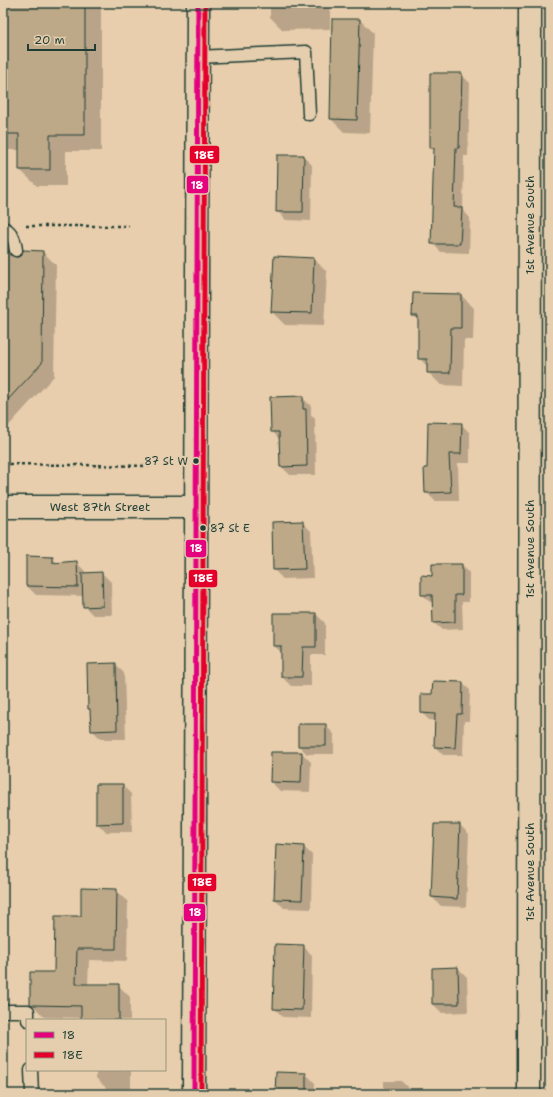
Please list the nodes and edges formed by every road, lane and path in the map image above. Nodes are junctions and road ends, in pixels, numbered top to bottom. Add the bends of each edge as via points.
1 (187, 3) edge
2 (198, 3) edge
3 (530, 3) edge
4 (197, 57) junction
5 (309, 114) dead end
6 (24, 226) dead end
7 (129, 226) dead end
8 (3, 228) edge
9 (16, 250) dead end
10 (3, 464) edge
11 (153, 466) dead end
12 (3, 506) edge
13 (196, 506) junction
14 (3, 1011) edge
15 (28, 1019) edge
16 (31, 1071) edge
17 (32, 1094) edge
18 (194, 1094) edge
19 (530, 1094) edge

1 - 4 street
2 - 4 street
3 - 19 street, 1st Avenue South
4 - 5 lane via 306,52
4 - 13 street
6 - 7 path
8 - 9 lane via 6,228 15,241
10 - 11 path
12 - 13 street, West 87th Street
13 - 18 street
14 - 15 lane via 28,1011
16 - 17 lane

